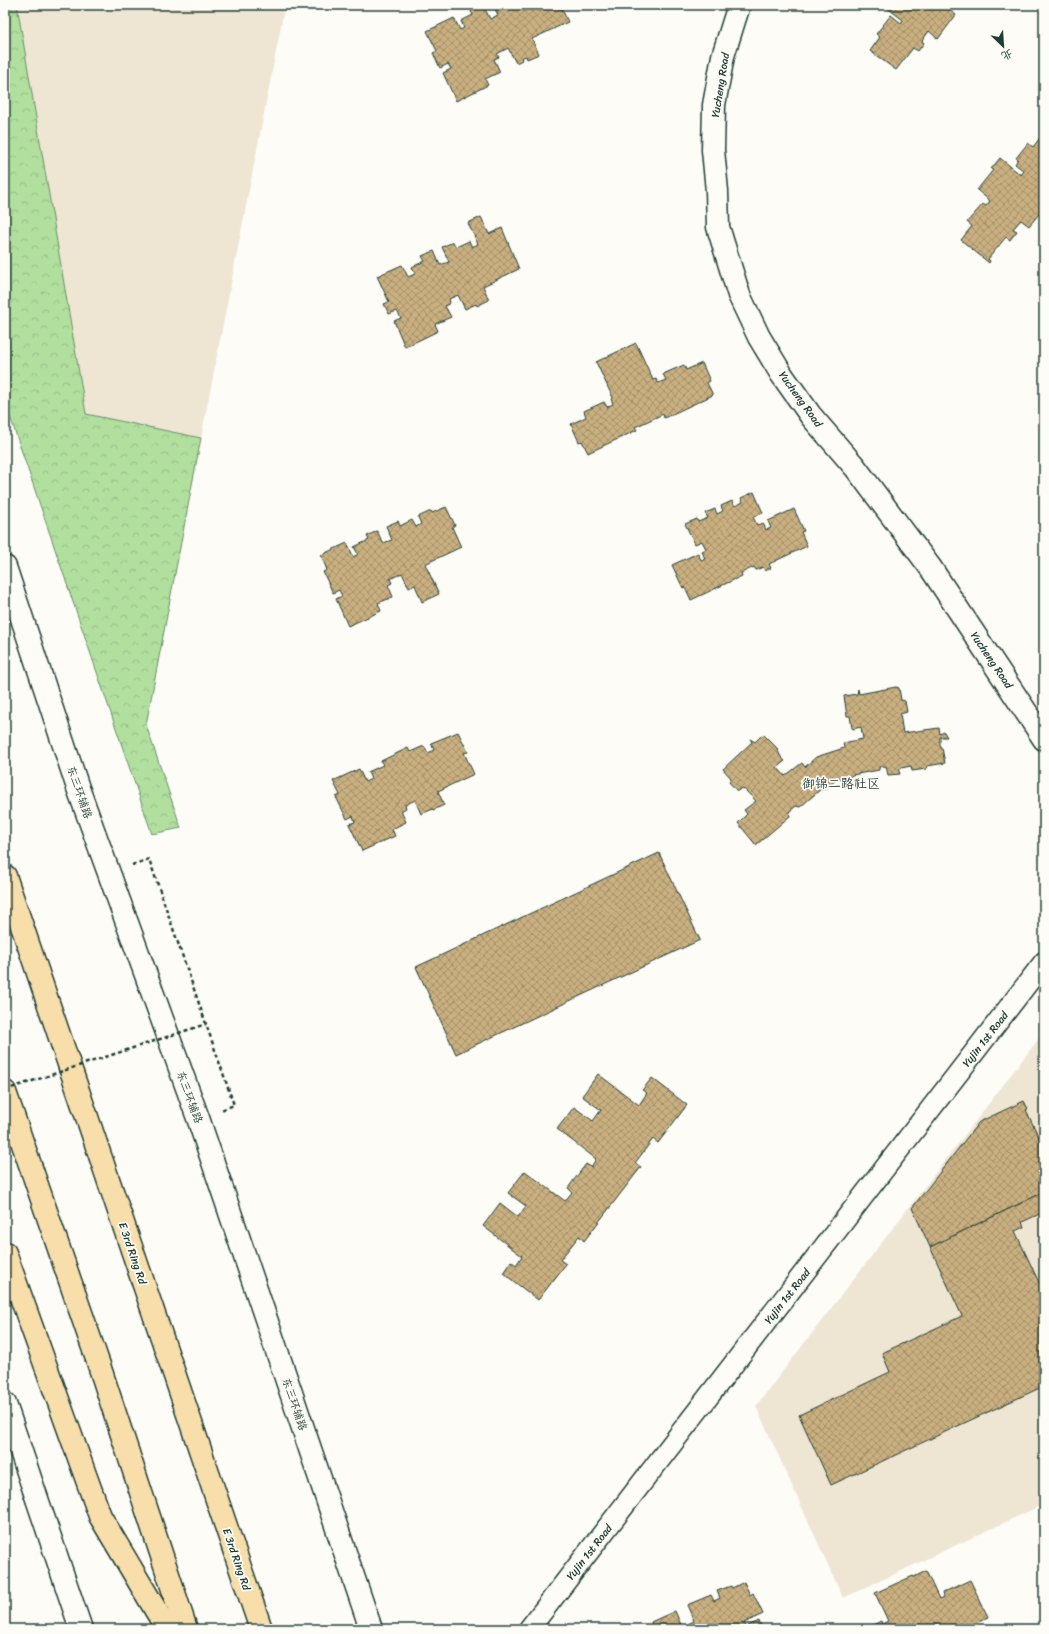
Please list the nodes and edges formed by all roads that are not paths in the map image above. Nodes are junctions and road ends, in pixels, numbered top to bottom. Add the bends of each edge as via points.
1 (739, 5) edge
2 (5, 567) edge
3 (1044, 739) edge
4 (5, 876) edge
5 (1044, 962) edge
6 (5, 1091) edge
7 (5, 1253) edge
8 (5, 1404) edge
9 (81, 1629) edge
10 (166, 1629) edge
11 (186, 1629) edge
12 (261, 1629) edge
13 (371, 1629) edge
14 (529, 1629) edge

1 - 3 main road, Yucheng Road via 723,56 714,105 713,150 718,227 739,295 759,337 811,416 855,467 930,567
2 - 13 main road, 东三环辅路 via 78,788 198,1118
4 - 12 highway, E 3rd Ring Rd
5 - 14 street, Yujin 1st Road
6 - 11 highway
7 - 10 highway via 100,1516
8 - 9 main road

